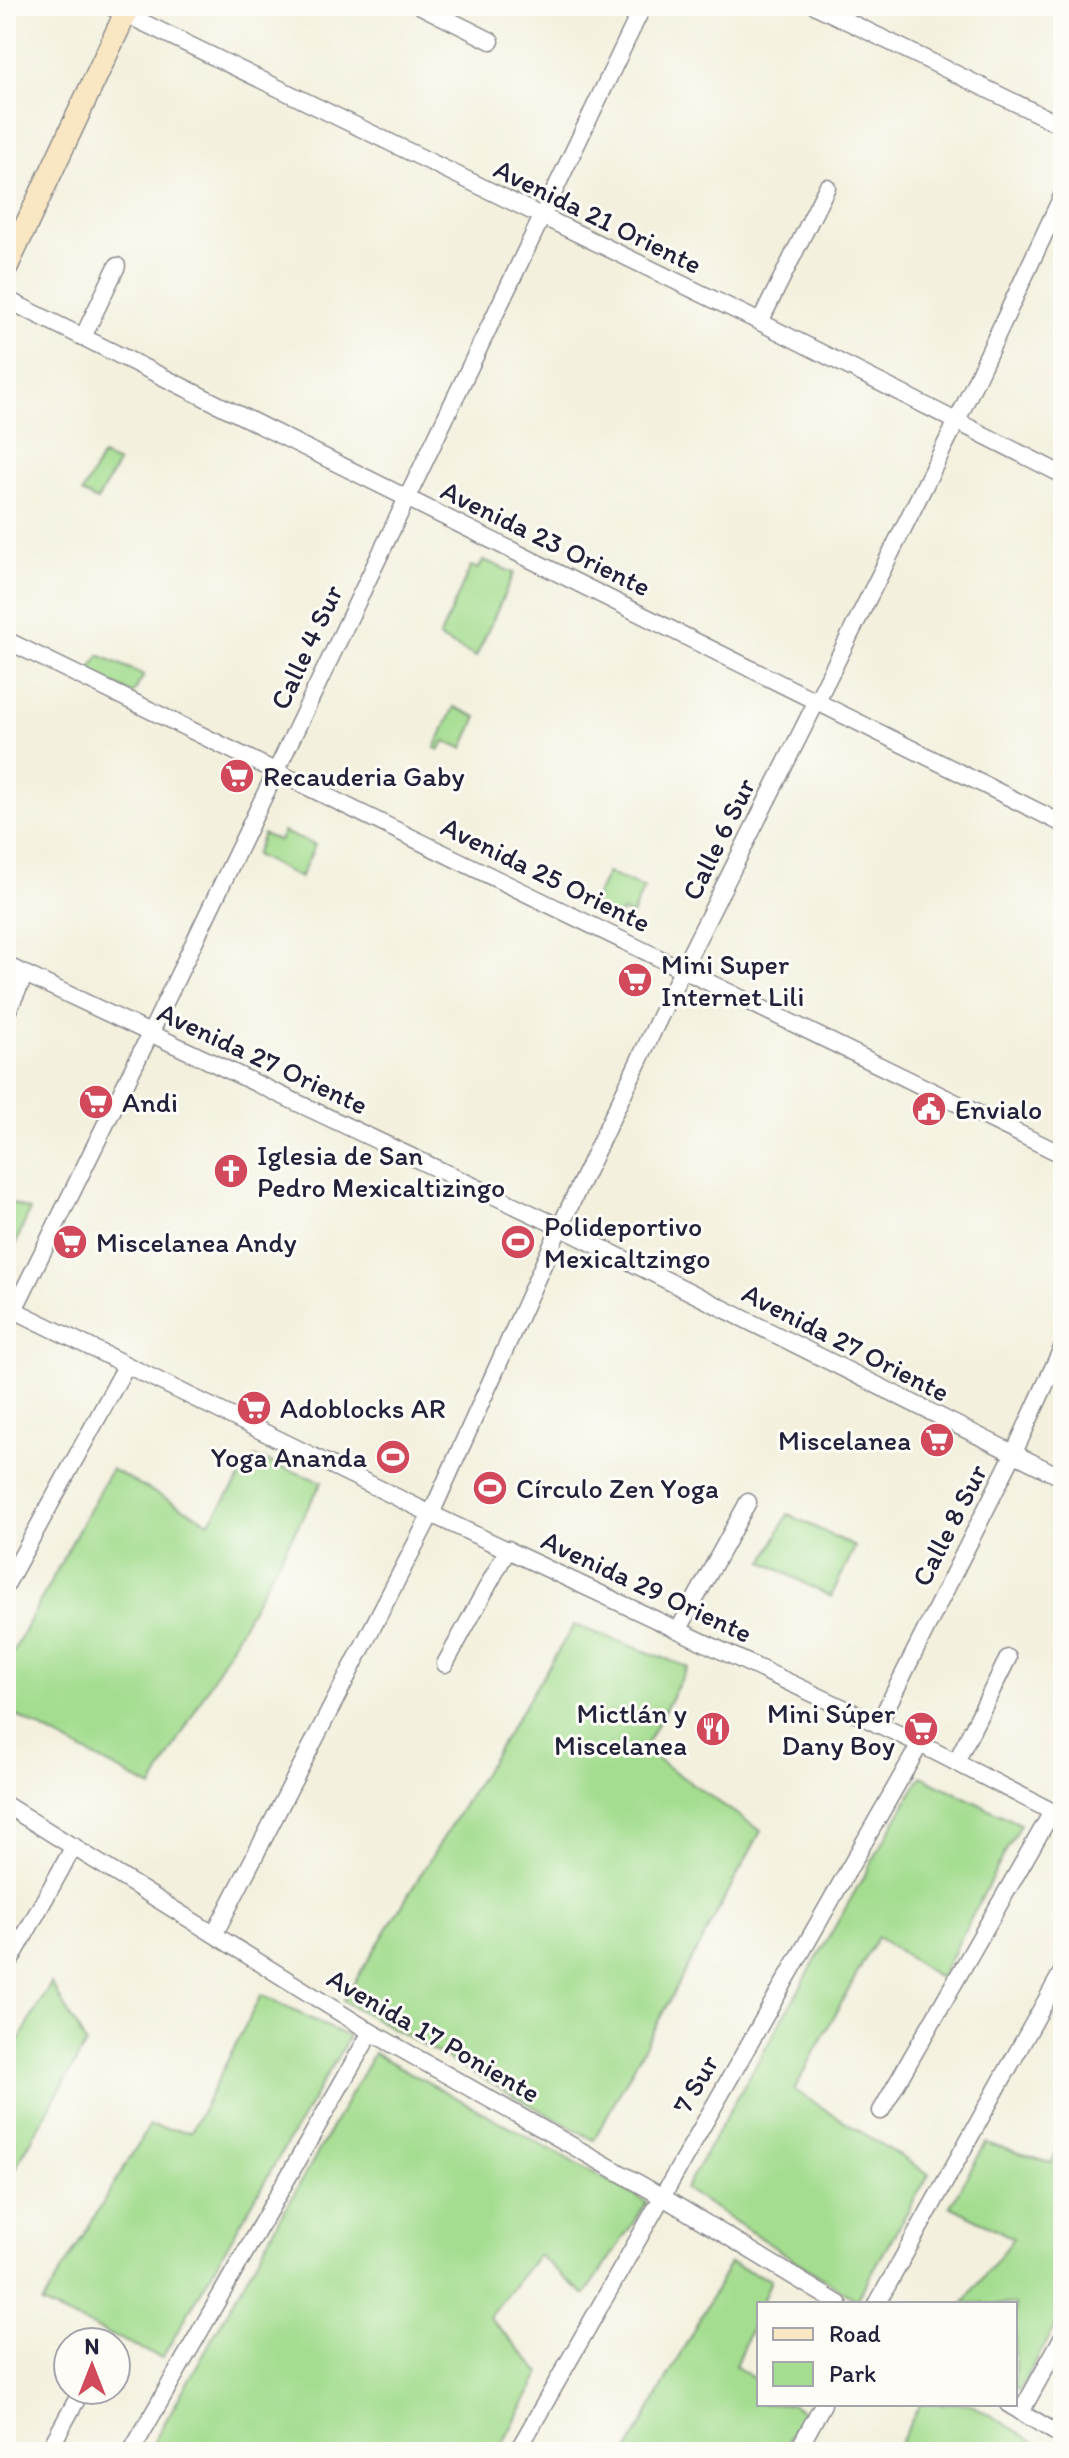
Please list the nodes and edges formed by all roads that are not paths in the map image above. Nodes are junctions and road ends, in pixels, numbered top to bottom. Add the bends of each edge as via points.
1 (421, 6) edge
2 (643, 6) edge
3 (816, 6) edge
4 (121, 8) edge
5 (491, 41) dead end
6 (1063, 126) edge
7 (827, 187) dead end
8 (1063, 194) edge
9 (542, 218) junction
10 (117, 266) dead end
11 (6, 268) edge
12 (6, 299) edge
13 (760, 322) junction
14 (83, 337) junction
15 (956, 423) junction
16 (1063, 475) edge
17 (406, 497) junction
18 (6, 640) edge
19 (816, 700) junction
20 (277, 770) junction
21 (1063, 824) edge
22 (6, 965) edge
23 (682, 970) junction
24 (25, 975) junction
25 (6, 1014) edge
26 (150, 1034) junction
27 (1063, 1155) edge
28 (560, 1227) junction
29 (10, 1308) edge
30 (1063, 1346) edge
31 (126, 1366) junction
32 (1013, 1455) junction
33 (1063, 1478) edge
34 (748, 1502) dead end
35 (431, 1514) junction
36 (508, 1549) junction
37 (6, 1585) edge
38 (679, 1629) junction
39 (1008, 1658) dead end
40 (445, 1664) dead end
41 (878, 1725) junction
42 (920, 1744) junction
43 (956, 1762) junction
44 (6, 1805) edge
45 (1057, 1814) edge
46 (74, 1846) junction
47 (215, 1933) junction
48 (6, 1969) edge
49 (1063, 1970) edge
50 (371, 2032) junction
51 (881, 2111) dead end
52 (661, 2196) junction
53 (836, 2302) edge
54 (878, 2302) edge
55 (1063, 2336) edge
56 (1017, 2404) edge
57 (73, 2406) edge
58 (822, 2406) edge
59 (1014, 2408) edge
60 (1063, 2437) edge
61 (48, 2452) edge
62 (131, 2452) edge
63 (517, 2452) edge
64 (797, 2452) edge

1 - 5 street
2 - 9 street, Calle 4 Sur
3 - 6 street
4 - 9 street, Avenida 21 Oriente
4 - 11 main road
7 - 13 street
8 - 15 street, Calle 6 Sur
9 - 13 street, Avenida 21 Oriente
9 - 17 street, Calle 4 Sur
10 - 14 street
12 - 14 street, Avenida 23 Oriente
13 - 15 street, Avenida 21 Oriente
14 - 17 street, Avenida 23 Oriente
15 - 16 street, Avenida 21 Oriente
15 - 19 street, Calle 6 Sur
17 - 19 street, Avenida 23 Oriente
17 - 20 street, Calle 4 Sur
18 - 20 street, Avenida 25 Oriente
19 - 21 street, Avenida 23 Oriente
19 - 23 street, Calle 6 Sur
20 - 23 street, Avenida 25 Oriente
20 - 26 street, Calle 4 Sur
22 - 24 street, Avenida 27 Oriente
23 - 27 street, Avenida 25 Oriente
23 - 28 street, Calle 6 Sur
24 - 25 street
24 - 26 street, Avenida 27 Oriente
26 - 28 street, Avenida 27 Oriente
26 - 29 street, Calle 4 Sur
28 - 32 street, Avenida 27 Oriente
28 - 35 street, Calle 6 Sur
29 - 31 street, Avenida 29 Oriente
30 - 32 street, Calle 8 Sur
31 - 35 street, Avenida 29 Oriente
31 - 37 street
32 - 33 street, Avenida 27 Oriente
32 - 41 street, Calle 8 Sur
34 - 38 street
35 - 36 street, Avenida 29 Oriente
35 - 47 street, Calle 6 Sur
36 - 38 street, Avenida 29 Oriente
36 - 40 street
38 - 41 street, Avenida 29 Oriente
39 - 43 street
41 - 42 street, Avenida 29 Oriente
42 - 43 street, Avenida 29 Oriente
42 - 52 street, 7 Sur
43 - 45 street, Avenida 29 Oriente
44 - 46 street, Avenida 17 Poniente
45 - 51 street
46 - 47 street, Avenida 17 Poniente
46 - 48 street
47 - 50 street, Avenida 17 Poniente
49 - 54 street
50 - 52 street, Avenida 17 Poniente
50 - 62 street
52 - 53 street, Avenida 17 Poniente
52 - 63 street, 7 Sur
55 - 56 street
57 - 61 street
58 - 64 street
59 - 60 street

